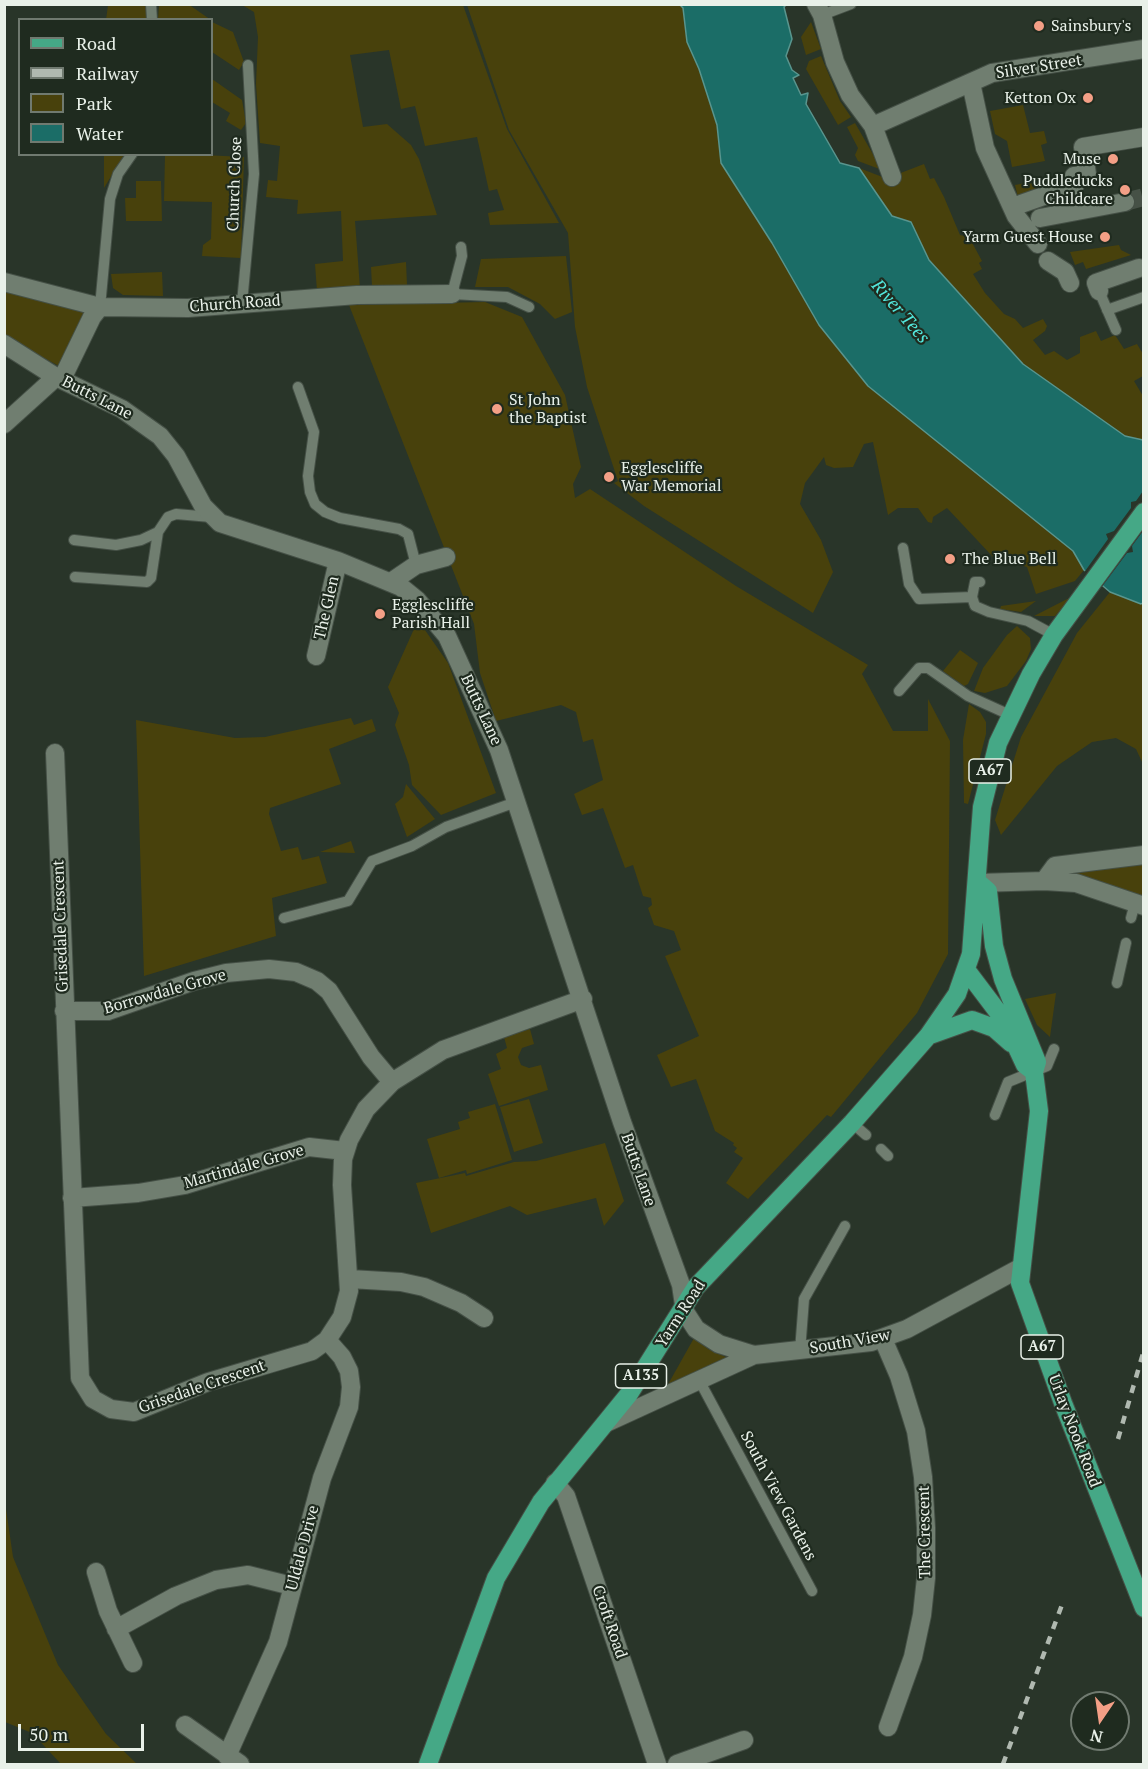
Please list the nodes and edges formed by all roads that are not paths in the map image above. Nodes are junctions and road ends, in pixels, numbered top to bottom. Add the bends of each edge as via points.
1 (851, 4) edge
2 (819, 10) edge
3 (1143, 49) edge
4 (248, 65) dead end
5 (971, 83) junction
6 (873, 126) junction
7 (1143, 137) edge
8 (131, 156) edge
9 (892, 177) dead end
10 (1125, 202) tunnel mouth
11 (1021, 204) dead end
12 (1040, 218) dead end
13 (1038, 244) dead end
14 (461, 247) dead end
15 (1047, 261) dead end
16 (1139, 268) dead end
17 (4, 282) edge
18 (1070, 283) dead end
19 (1099, 291) joint
20 (452, 294) junction
21 (1143, 297) edge
22 (242, 303) junction
23 (100, 307) junction
24 (529, 307) dead end
25 (1107, 310) junction
26 (1116, 330) dead end
27 (9, 349) edge
28 (59, 378) junction
29 (298, 387) dead end
30 (4, 424) edge
31 (1143, 512) edge
32 (211, 517) junction
33 (158, 532) junction
34 (74, 540) dead end
35 (903, 548) dead end
36 (446, 557) dead end
37 (338, 561) junction
38 (416, 565) junction
39 (75, 577) dead end
40 (391, 582) junction
41 (980, 582) dead end
42 (972, 597) junction
43 (1054, 635) junction
44 (316, 656) dead end
45 (899, 691) dead end
46 (1010, 715) junction
47 (55, 753) dead end
48 (516, 802) junction
49 (1143, 855) edge
50 (1044, 881) junction
51 (978, 883) junction
52 (1136, 909) edge
53 (285, 918) dead end
54 (1126, 943) dead end
55 (967, 971) junction
56 (1117, 983) dead end
57 (583, 999) junction
58 (64, 1011) junction
59 (928, 1036) junction
60 (1054, 1049) dead end
61 (1018, 1052) junction
62 (1034, 1072) junction
63 (392, 1082) junction
64 (996, 1115) dead end
65 (852, 1123) junction
66 (866, 1135) dead end
67 (345, 1151) junction
68 (72, 1198) junction
69 (845, 1226) dead end
70 (1020, 1268) junction
71 (350, 1279) junction
72 (684, 1305) junction
73 (483, 1318) dead end
74 (883, 1339) junction
75 (327, 1340) junction
76 (800, 1351) junction
77 (753, 1355) junction
78 (698, 1378) junction
79 (608, 1422) junction
80 (555, 1483) junction
81 (96, 1572) dead end
82 (292, 1586) junction
83 (812, 1591) dead end
84 (1143, 1608) edge
85 (116, 1629) junction
86 (133, 1663) dead end
87 (185, 1725) dead end
88 (888, 1727) dead end
89 (744, 1740) dead end
90 (234, 1760) edge
91 (428, 1764) edge
92 (657, 1764) edge
93 (677, 1764) edge

1 - 2 lane
2 - 6 street via 835,63 850,95
3 - 5 street, Silver Street via 993,73
4 - 22 lane, Church Close via 254,174
5 - 6 street, Silver Street
5 - 13 street via 985,148 1016,216
6 - 9 street
7 - 11 street via 1083,147 1086,174 1074,176 1075,185
8 - 23 lane via 118,174 110,199
10 - 12 street
14 - 20 lane
15 - 18 street via 1065,272
16 - 19 street via 1096,283
17 - 23 street, Church Road
19 - 25 lane
20 - 22 street, Church Road via 357,295
20 - 24 lane via 507,297
21 - 25 lane
22 - 23 street, Church Road via 188,308
23 - 28 street
25 - 26 lane
27 - 28 street, Butts Lane
28 - 30 street
28 - 32 street, Butts Lane via 114,405 160,436
29 - 38 lane via 314,432 308,476 315,504 340,519 408,534
31 - 43 main road, A67
32 - 33 lane via 176,514 168,517
32 - 37 street, Butts Lane via 240,531
33 - 34 lane via 116,545
33 - 39 lane via 151,578 147,582
35 - 42 lane via 909,584 919,599
36 - 38 street
37 - 40 street, Butts Lane
37 - 44 street, The Glen
38 - 40 street
40 - 48 street, Butts Lane via 417,600 447,636 499,750
41 - 42 lane via 975,582
42 - 43 lane via 975,606 1028,621
43 - 46 main road, A67
45 - 46 lane via 919,668 928,668 968,696
46 - 51 main road, A67 via 994,755 982,807
47 - 58 street, Grisedale Crescent
48 - 53 lane via 446,827 412,846 372,861 348,901
48 - 57 street, Butts Lane
49 - 50 street via 1055,866
50 - 51 street
50 - 52 street via 1076,883
51 - 55 main road, A67
51 - 62 main road, Urlay Nook Road / A67 via 988,891 997,958 1037,1062
54 - 56 lane
55 - 59 main road, Yarm Road / A135 via 954,1000
55 - 61 main road via 1004,1020
57 - 63 street, Grisedale Crescent via 443,1050
57 - 72 street, Butts Lane via 658,1229 681,1285
58 - 63 street, Borrowdale Grove via 108,1011 226,973 269,969 296,972 329,991 371,1057
58 - 68 street, Grisedale Crescent
59 - 61 main road via 972,1020 1000,1032
59 - 65 main road, Yarm Road / A135
60 - 62 lane via 1050,1063
61 - 62 main road
62 - 64 lane via 1008,1082
62 - 70 main road, Urlay Nook Road / A67 via 1038,1111
63 - 67 street, Grisedale Crescent via 366,1108
65 - 66 lane
65 - 72 main road, Yarm Road / A135 via 709,1272
67 - 68 street, Martindale Grove via 309,1147 185,1185
67 - 71 street, Grisedale Crescent via 342,1185
68 - 75 street, Grisedale Crescent via 80,1378 93,1400 111,1409 134,1412 208,1382 312,1351
69 - 76 lane via 804,1299
70 - 74 street, South View
70 - 84 main road, Urlay Nook Road / A67 via 1028,1309
71 - 73 street via 424,1287 461,1303
71 - 75 street, Grisedale Crescent via 342,1317
72 - 77 street, South View via 691,1322 702,1334
72 - 79 main road, Yarm Road / A135
74 - 76 street, South View
74 - 88 street, The Crescent via 916,1431 926,1540 922,1617 913,1657
75 - 82 street, Uldale Drive via 349,1371 351,1398 322,1478
76 - 77 street, South View
77 - 78 street
78 - 79 street
78 - 83 lane, South View Gardens
79 - 80 main road, Yarm Road / A135
80 - 91 main road, Yarm Road / A135 via 498,1571
80 - 92 street, Croft Road via 566,1496
81 - 85 street
82 - 85 street via 248,1575 222,1578 176,1596
82 - 90 street, Uldale Drive via 283,1627
85 - 86 street
87 - 90 street
89 - 93 street

